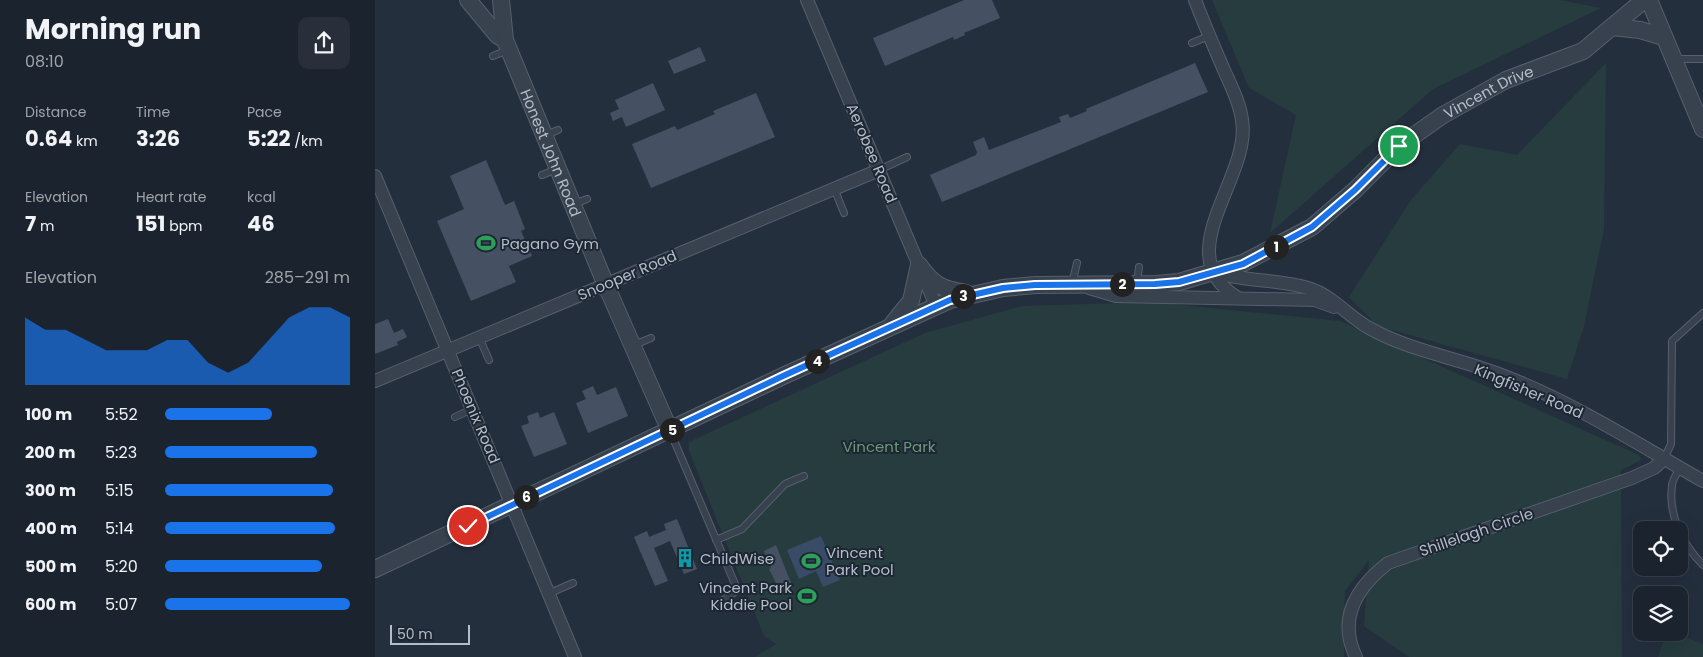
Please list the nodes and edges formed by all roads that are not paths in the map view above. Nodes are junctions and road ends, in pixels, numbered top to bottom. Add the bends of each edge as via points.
1 (468, 0) edge
2 (501, 0) edge
3 (807, 0) edge
4 (1195, 0) edge
5 (1644, 0) edge
6 (1649, 0) edge
7 (1613, 27) junction
8 (1209, 36) junction
9 (1665, 36) junction
10 (1192, 43) dead end
11 (507, 45) junction
12 (493, 56) dead end
13 (1703, 59) edge
14 (1674, 60) junction
15 (1703, 129) edge
16 (907, 157) dead end
17 (558, 169) junction
18 (879, 170) junction
19 (542, 175) dead end
20 (375, 176) edge
21 (834, 188) junction
22 (844, 213) dead end
23 (1077, 263) dead end
24 (919, 265) junction
25 (1139, 267) dead end
26 (1215, 272) junction
27 (605, 283) junction
28 (1073, 284) junction
29 (1137, 284) junction
30 (972, 294) junction
31 (1238, 298) junction
32 (936, 306) junction
33 (1351, 313) junction
34 (1703, 313) edge
35 (890, 327) junction
36 (479, 337) junction
37 (651, 338) dead end
38 (632, 346) junction
39 (447, 350) junction
40 (489, 360) dead end
41 (375, 381) edge
42 (473, 409) junction
43 (455, 417) dead end
44 (670, 431) junction
45 (1664, 459) junction
46 (1680, 468) junction
47 (805, 476) dead end
48 (1703, 481) edge
49 (513, 504) junction
50 (716, 540) junction
51 (1703, 565) edge
52 (375, 569) edge
53 (573, 583) dead end
54 (550, 593) junction
55 (717, 604) dead end
56 (575, 657) edge
57 (1356, 657) edge

1 - 11 street, Honest John Road
2 - 11 street, Honest John Road
3 - 18 street, Aerobee Road
4 - 8 street
5 - 7 street, Vincent Drive
6 - 9 street
7 - 9 street
7 - 26 street, Vincent Drive via 1583,52 1506,80 1443,115 1399,146 1312,227 1263,254
8 - 10 lane
8 - 26 street via 1243,120 1243,142 1238,161 1211,228 1209,258
9 - 14 street
11 - 12 lane
11 - 17 street, Honest John Road via 551,133
13 - 14 lane
14 - 15 street
16 - 18 lane
17 - 19 lane
17 - 27 street, Honest John Road via 580,202
18 - 21 street, Snooper Road
18 - 24 street, Aerobee Road
20 - 39 street, Phoenix Road
21 - 22 lane
21 - 27 street, Snooper Road
23 - 28 lane
24 - 30 street via 927,278 944,290
24 - 32 street, Aerobee Road
24 - 35 street via 911,301
25 - 29 lane
26 - 29 street, Vincent Drive via 1179,282
26 - 31 street via 1223,285
26 - 33 street, Kingfisher Road via 1231,278 1306,287 1335,300
27 - 36 street, Snooper Road
27 - 38 street, Honest John Road
28 - 29 street, Vincent Drive
28 - 30 street, Vincent Drive via 1003,288
28 - 31 street, Kingfisher Road via 1116,296
30 - 32 street, Vincent Drive
31 - 33 street, Kingfisher Road via 1315,300
32 - 35 street, Vincent Drive
33 - 45 street, Kingfisher Road via 1371,329 1429,353 1499,374 1579,410
34 - 45 lane via 1672,341 1671,444
35 - 44 street, Vincent Drive
36 - 39 street, Snooper Road
36 - 40 lane
37 - 38 lane
38 - 44 street, Honest John Road
39 - 41 street, Snooper Road
39 - 42 street, Phoenix Road
42 - 43 lane
42 - 49 street, Phoenix Road
44 - 49 street, Vincent Drive
44 - 50 lane
45 - 46 street, Kingfisher Road
45 - 57 street, Shillelagh Circle via 1654,468 1632,478 1388,564 1369,578 1355,600 1348,631
46 - 48 street, Kingfisher Road
46 - 51 lane via 1672,484 1673,512 1681,537
47 - 50 lane via 785,484 742,529
49 - 52 street, Vincent Drive
49 - 54 street, Phoenix Road
50 - 55 lane via 735,584 735,592
53 - 54 lane
54 - 56 street, Phoenix Road

